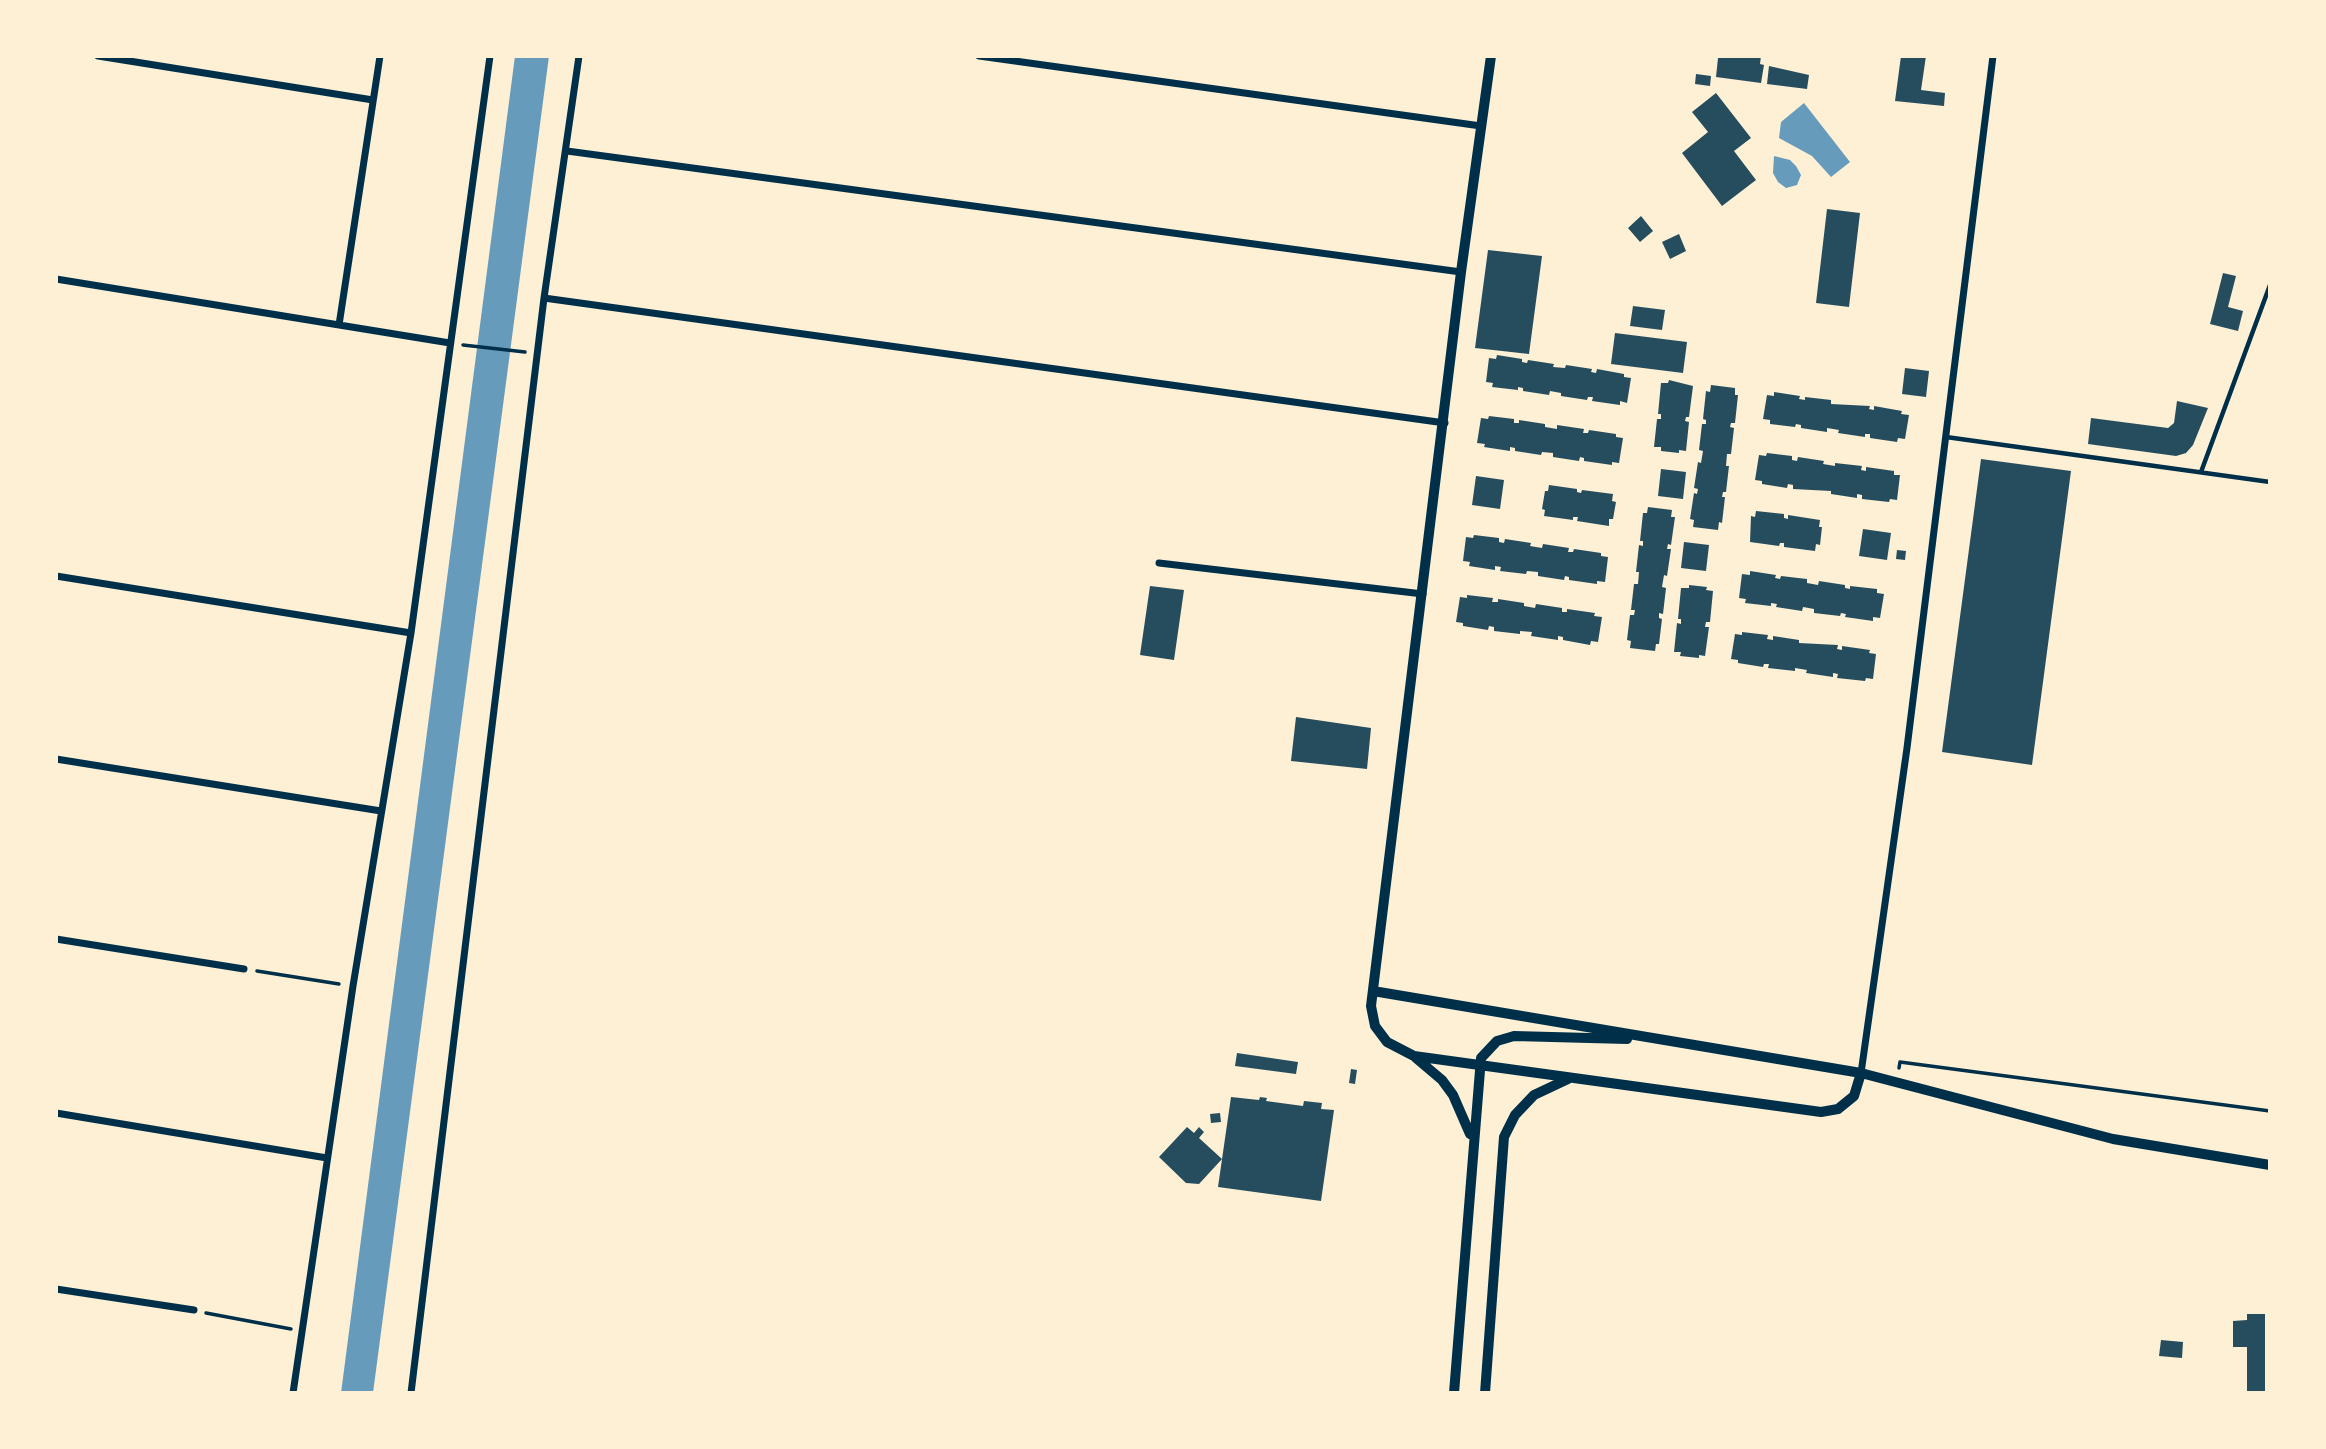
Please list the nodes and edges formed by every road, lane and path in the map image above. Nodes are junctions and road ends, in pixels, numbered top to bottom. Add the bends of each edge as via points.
1 (98, 56) edge
2 (380, 56) edge
3 (490, 56) edge
4 (579, 56) edge
5 (979, 56) edge
6 (1491, 56) edge
7 (1993, 56) edge
8 (373, 100) junction
9 (1481, 126) junction
10 (567, 151) junction
11 (1461, 272) junction
12 (56, 279) edge
13 (2270, 285) edge
14 (544, 298) junction
15 (339, 326) junction
16 (450, 343) junction
17 (461, 345) dead end
18 (515, 352) dead end
19 (1445, 423) junction
20 (1945, 437) junction
21 (2201, 472) junction
22 (2270, 482) edge
23 (1159, 563) dead end
24 (56, 576) edge
25 (1423, 594) junction
26 (411, 633) junction
27 (56, 759) edge
28 (381, 811) junction
29 (56, 939) edge
30 (244, 969) joint
31 (353, 986) junction
32 (1373, 991) junction
33 (1665, 1040) junction
34 (1414, 1056) junction
35 (1479, 1065) junction
36 (1861, 1073) junction
37 (1576, 1077) junction
38 (1896, 1083) junction
39 (2270, 1111) edge
40 (56, 1113) edge
41 (1473, 1146) junction
42 (327, 1158) junction
43 (2270, 1166) edge
44 (56, 1289) edge
45 (194, 1310) joint
46 (303, 1331) junction
47 (293, 1393) edge
48 (411, 1393) edge
49 (1454, 1393) edge
50 (1485, 1393) edge

1 - 8 street
2 - 8 street
3 - 16 street
4 - 10 street
5 - 9 street
6 - 9 street
7 - 20 street
8 - 15 street
9 - 11 street
10 - 11 street
10 - 14 street
11 - 19 street
12 - 15 street
13 - 21 lane
14 - 19 street
14 - 48 street
15 - 16 street
16 - 26 street
17 - 18 path
19 - 25 street
20 - 21 lane
20 - 36 street
21 - 22 lane
23 - 25 street
24 - 26 street
25 - 32 street
26 - 28 street
27 - 28 street
28 - 31 street
29 - 30 street
30 - 31 path
31 - 42 street
32 - 33 street
32 - 34 street via 1372,1016 1380,1035 1395,1049
33 - 35 street via 1514,1036 1490,1046
33 - 36 street
34 - 35 street
34 - 41 street via 1453,1095
35 - 37 street
35 - 41 street
36 - 37 street via 1854,1096 1838,1109 1821,1112
36 - 38 street
37 - 50 street via 1534,1095 1515,1115 1504,1137
38 - 39 path via 1900,1062
38 - 43 street via 2113,1139
40 - 42 street
41 - 49 street
42 - 46 street
44 - 45 street
45 - 46 path
46 - 47 street

